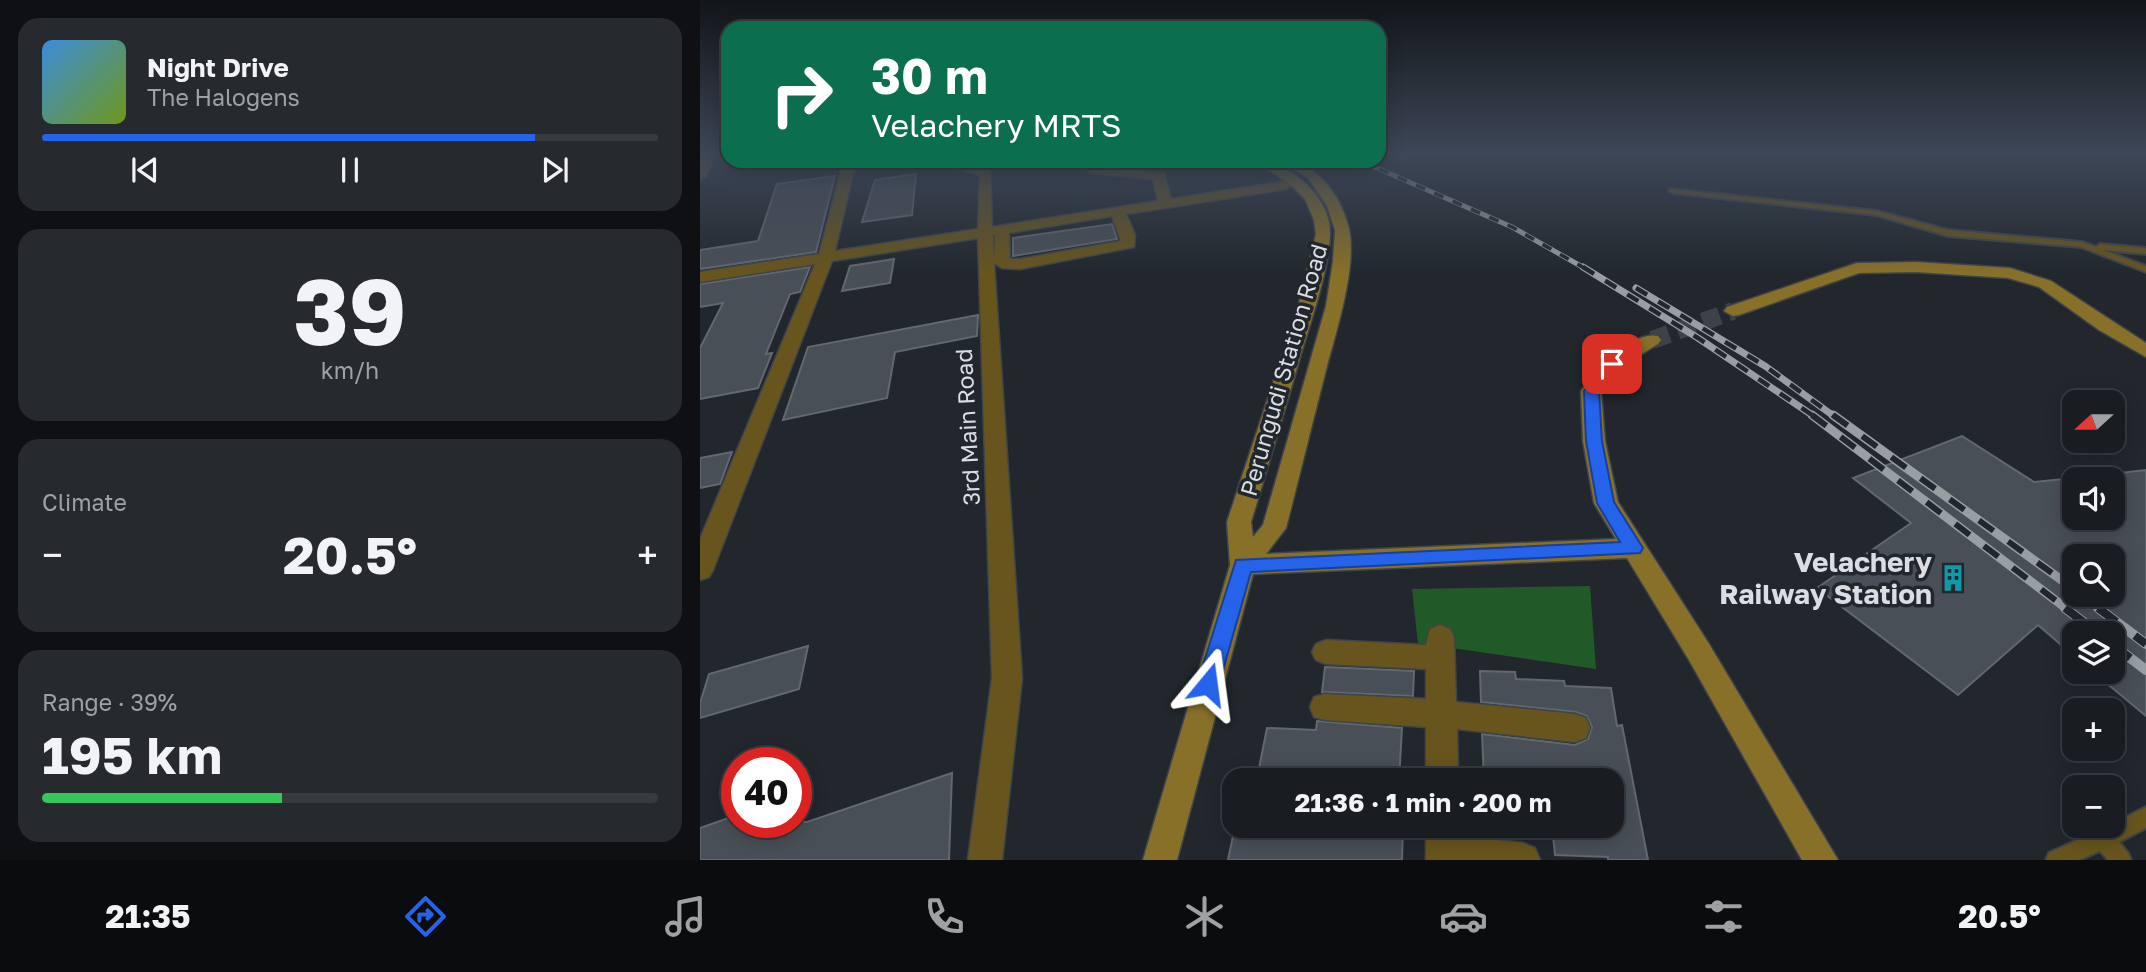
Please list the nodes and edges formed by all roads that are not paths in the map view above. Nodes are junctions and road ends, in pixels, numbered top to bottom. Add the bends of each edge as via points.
1 (841, 195) edge
2 (990, 195) edge
3 (1164, 195) edge
4 (1222, 195) edge
5 (1308, 195) edge
6 (1326, 195) edge
7 (1711, 195) edge
8 (1166, 204) junction
9 (1119, 215) junction
10 (996, 232) junction
11 (2082, 245) junction
12 (2146, 251) edge
13 (826, 256) junction
14 (2146, 269) edge
15 (700, 276) edge
16 (1732, 311) tunnel mouth
17 (1652, 340) tunnel mouth
18 (2146, 351) edge
19 (1633, 548) junction
20 (1243, 565) junction
21 (700, 570) edge
22 (1326, 652) dead end
23 (1325, 707) dead end
24 (1441, 713) junction
25 (1576, 728) dead end
26 (1442, 768) edge
27 (2146, 817) edge
28 (2103, 839) junction
29 (1443, 846) edge
30 (985, 860) edge
31 (1160, 860) edge
32 (1524, 860) edge
33 (1821, 860) edge
34 (2056, 860) edge
35 (2121, 860) edge

1 - 13 street
2 - 10 street, 3rd Main Road
3 - 8 street
4 - 8 street
5 - 20 street, Perungudi Station Road via 1323,224 1323,234 1307,307 1239,522
6 - 20 street, Perungudi Station Road via 1342,230 1334,306 1274,528
7 - 11 lane via 1877,213 1948,233
8 - 9 street
9 - 10 street
9 - 10 street via 1128,234 1125,246 1020,264 1002,263
10 - 13 street
10 - 30 street, 3rd Main Road via 1007,678
11 - 12 lane
11 - 14 lane
13 - 15 street
13 - 21 street
16 - 18 street via 1857,268 2010,273 2045,284
17 - 19 street via 1612,364 1591,391 1594,441 1606,503
19 - 20 street
19 - 33 street
20 - 31 street, Perungudi Station Road
22 - 24 street via 1440,647
23 - 24 street
24 - 25 street
24 - 26 street
27 - 28 lane
28 - 34 lane
28 - 35 lane
29 - 32 street

